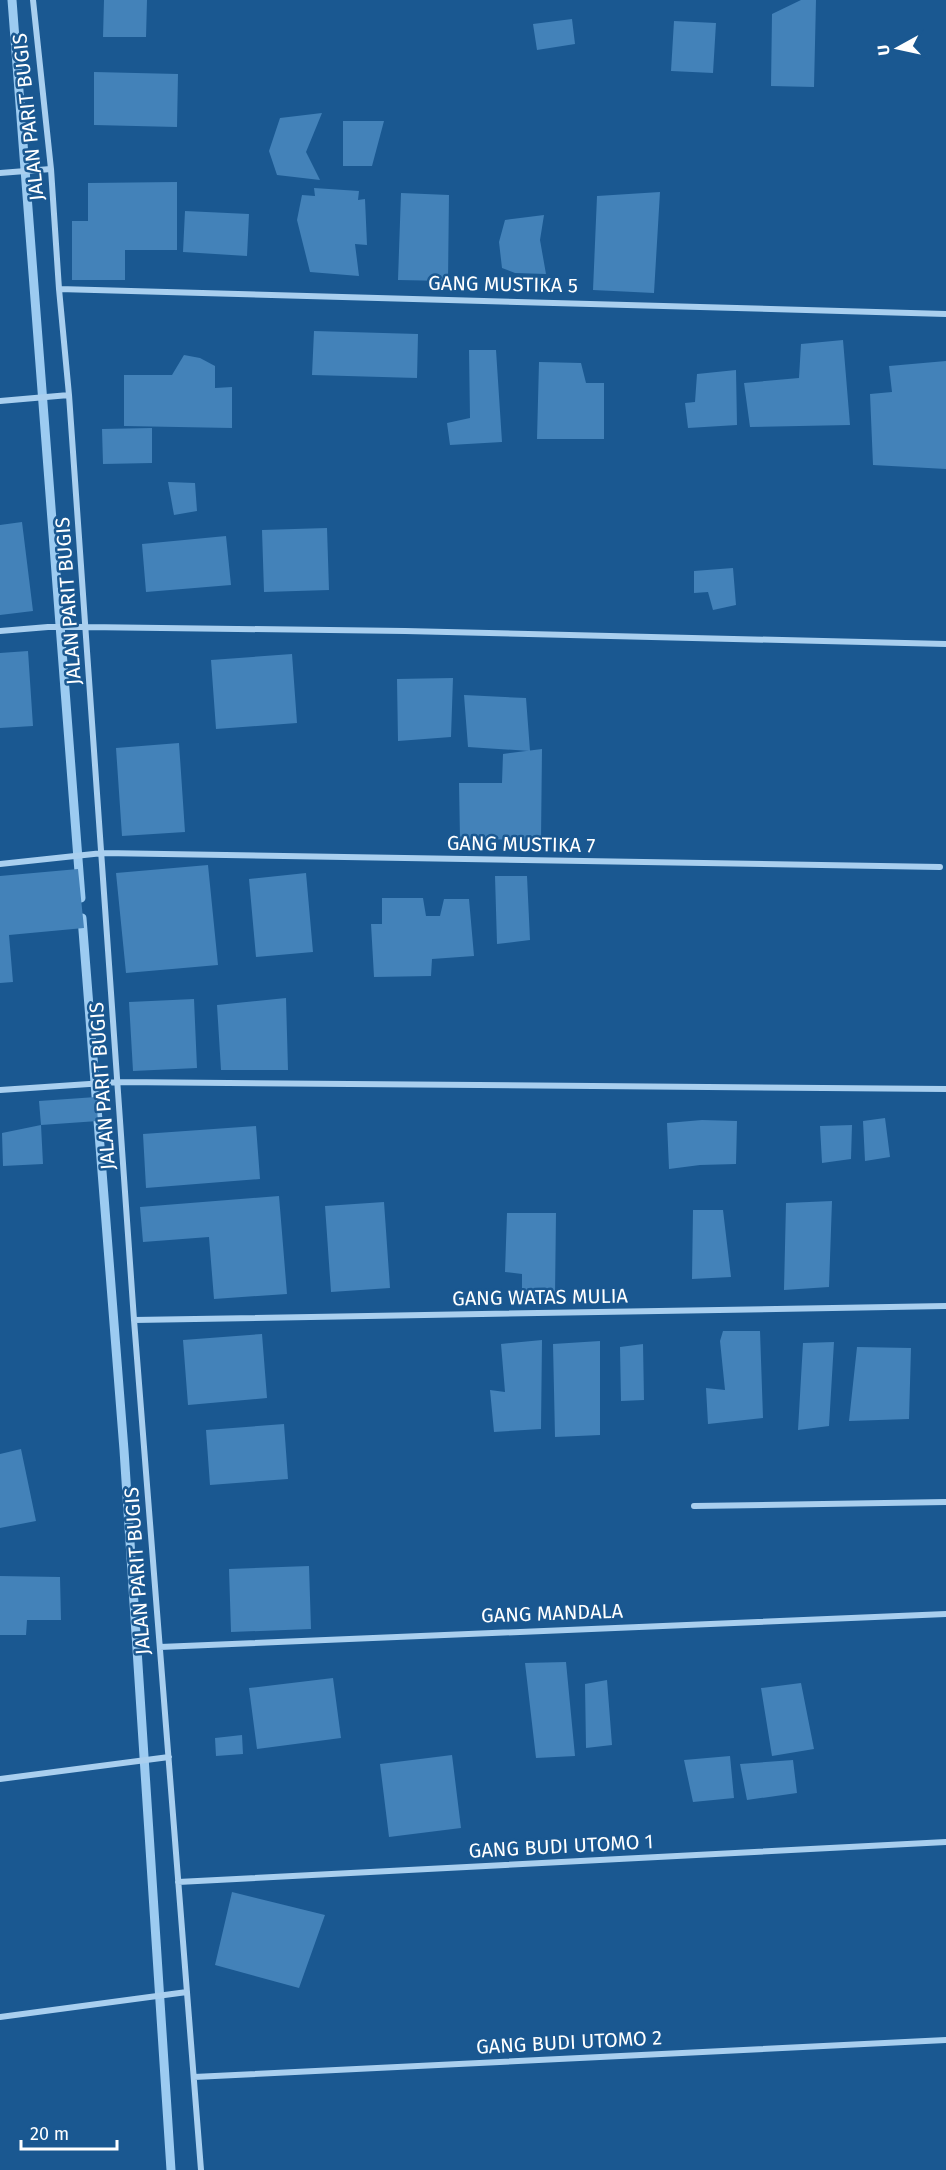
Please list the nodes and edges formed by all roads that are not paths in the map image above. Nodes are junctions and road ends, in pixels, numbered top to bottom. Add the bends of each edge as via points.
1 (33, 0) edge
2 (51, 169) junction
3 (3, 173) edge
4 (58, 290) junction
5 (946, 314) edge
6 (69, 396) junction
7 (0, 401) edge
8 (86, 627) junction
9 (0, 631) edge
10 (946, 644) edge
11 (103, 853) junction
12 (0, 864) edge
13 (940, 867) dead end
14 (117, 1082) junction
15 (946, 1089) edge
16 (0, 1090) edge
17 (946, 1306) edge
18 (134, 1320) junction
19 (946, 1502) edge
20 (694, 1506) dead end
21 (946, 1614) edge
22 (160, 1647) junction
23 (169, 1756) junction
24 (0, 1779) edge
25 (946, 1842) edge
26 (178, 1882) junction
27 (187, 1992) junction
28 (0, 2016) edge
29 (946, 2040) edge
30 (194, 2077) junction
31 (201, 2170) edge

1 - 2 street, JALAN PARIT BUGIS
2 - 3 street
2 - 4 street, JALAN PARIT BUGIS
4 - 5 street, GANG MUSTIKA 5
4 - 6 street, JALAN PARIT BUGIS
6 - 7 street
6 - 8 street, JALAN PARIT BUGIS
8 - 9 street
8 - 10 street
8 - 11 street, JALAN PARIT BUGIS
11 - 12 street, GANG MUSTIKA 7
11 - 13 street, GANG MUSTIKA 7
11 - 14 street, JALAN PARIT BUGIS
14 - 15 street
14 - 16 street
14 - 18 street, JALAN PARIT BUGIS
17 - 18 street, GANG WATAS MULIA
18 - 22 street, JALAN PARIT BUGIS
19 - 20 street
21 - 22 street, GANG MANDALA
22 - 23 street, JALAN PARIT BUGIS
23 - 24 street
23 - 26 street, JALAN PARIT BUGIS
25 - 26 street, GANG BUDI UTOMO 1
26 - 27 street, JALAN PARIT BUGIS
27 - 28 street
27 - 30 street, JALAN PARIT BUGIS
29 - 30 street, GANG BUDI UTOMO 2
30 - 31 street, JALAN PARIT BUGIS

